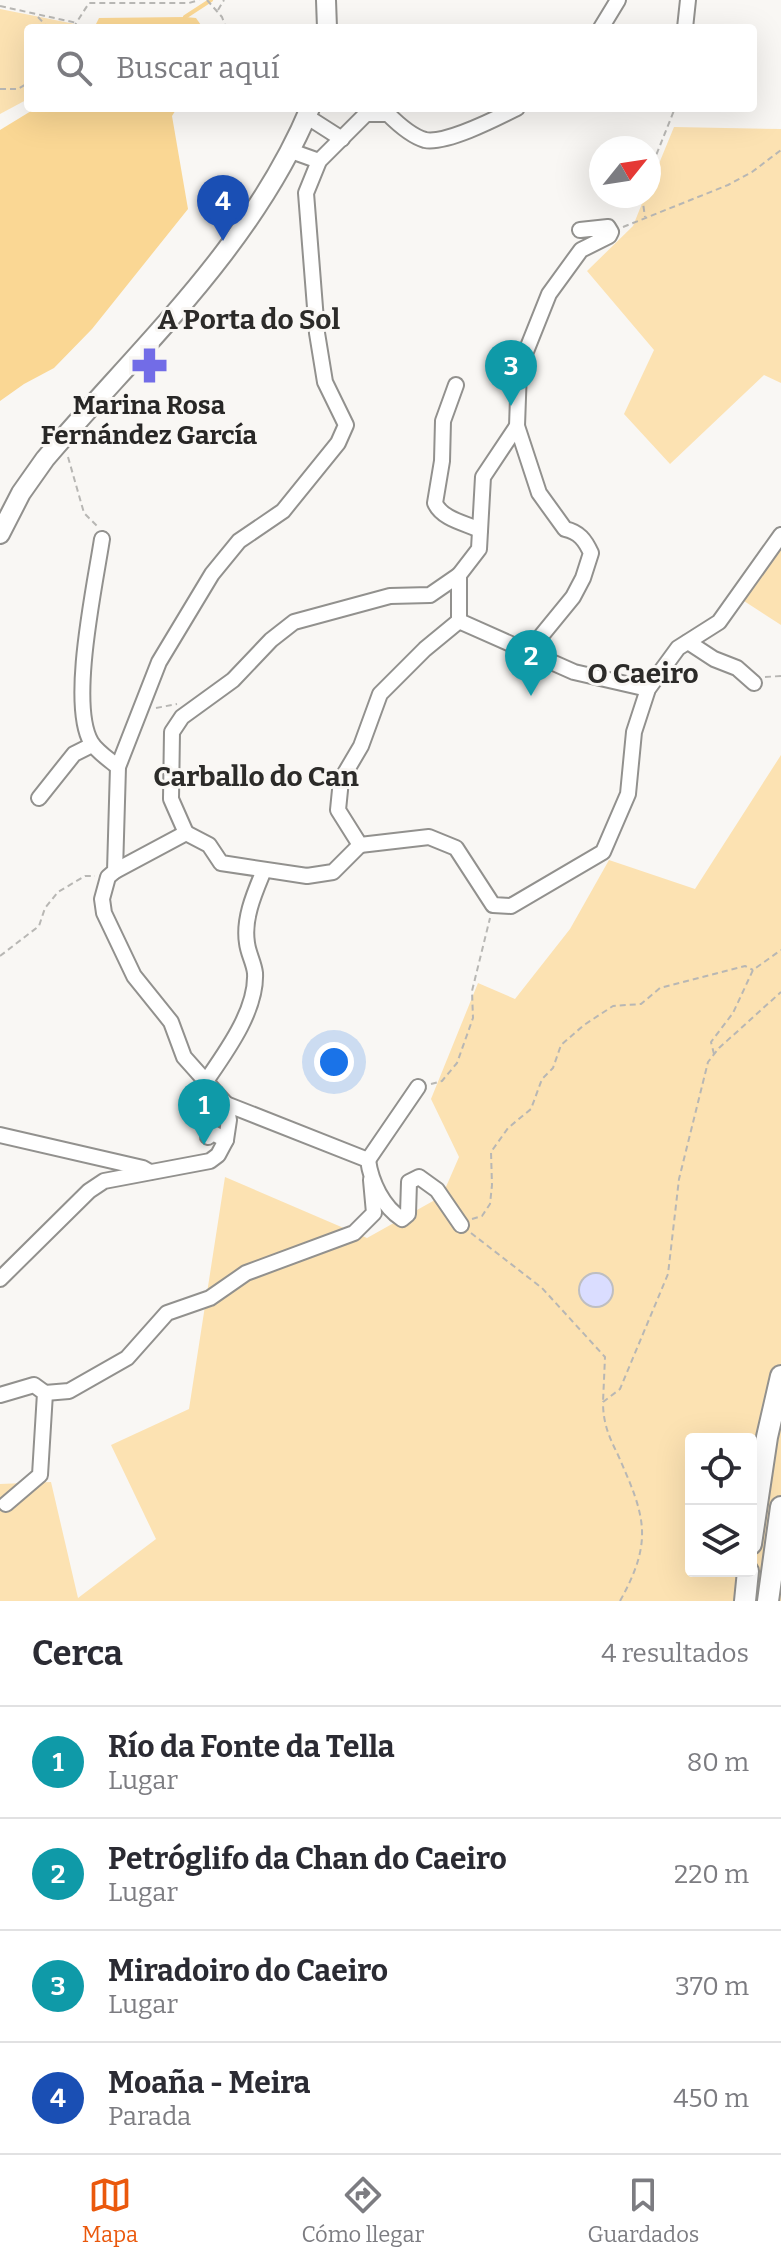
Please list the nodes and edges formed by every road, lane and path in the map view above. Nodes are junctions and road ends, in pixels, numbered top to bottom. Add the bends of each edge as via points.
1 (199, 0) edge
2 (207, 0) edge
3 (224, 0) edge
4 (326, 0) edge
5 (618, 0) edge
6 (688, 0) edge
7 (0, 6) edge
8 (217, 11) junction
9 (36, 15) junction
10 (77, 23) joint
11 (44, 24) edge
12 (224, 24) edge
13 (327, 24) edge
14 (603, 24) edge
15 (685, 24) edge
16 (24, 85) edge
17 (0, 89) edge
18 (308, 112) edge
19 (311, 112) edge
20 (508, 112) edge
21 (674, 112) edge
22 (342, 139) junction
23 (661, 146) edge
24 (781, 150) edge
25 (291, 151) junction
26 (319, 161) junction
27 (644, 208) edge
28 (645, 217) junction
29 (580, 230) dead end
30 (611, 232) junction
31 (456, 385) dead end
32 (517, 426) junction
33 (61, 441) junction
34 (480, 530) junction
35 (0, 534) edge
36 (781, 535) edge
37 (102, 539) joint
38 (459, 575) junction
39 (459, 621) junction
40 (688, 642) junction
41 (528, 652) junction
42 (754, 683) dead end
43 (648, 689) junction
44 (92, 745) junction
45 (118, 767) junction
46 (39, 798) dead end
47 (186, 833) junction
48 (360, 845) junction
49 (264, 870) junction
50 (112, 874) junction
51 (493, 905) junction
52 (781, 950) edge
53 (0, 956) edge
54 (753, 970) junction
55 (781, 992) edge
56 (714, 1054) junction
57 (206, 1081) junction
58 (418, 1087) joint
59 (226, 1104) junction
60 (0, 1135) edge
61 (208, 1137) dead end
62 (226, 1140) junction
63 (368, 1160) junction
64 (150, 1173) junction
65 (371, 1180) junction
66 (463, 1220) junction
67 (0, 1279) edge
68 (781, 1376) edge
69 (45, 1393) junction
70 (0, 1395) edge
71 (603, 1402) junction
72 (6, 1504) dead end
73 (757, 1505) edge
74 (781, 1507) edge
75 (747, 1577) edge
76 (620, 1601) edge
77 (745, 1601) edge
78 (768, 1601) edge

1 - 10 path via 89,3
2 - 8 path
3 - 8 path
4 - 13 main road
5 - 14 street
6 - 15 street
7 - 9 path
8 - 12 path
9 - 10 path
9 - 11 path
16 - 17 path
18 - 25 main road
19 - 22 street
20 - 22 street via 462,133 426,140 388,114 366,114
21 - 23 path
22 - 26 street
24 - 28 path via 728,185
25 - 26 street
25 - 33 main road via 233,244
26 - 45 street via 306,193 317,333 325,382 346,425 338,443 283,511 239,541 212,574 159,662
27 - 28 path
28 - 30 path
29 - 30 street via 608,227
30 - 32 street via 581,250 549,294 519,369
31 - 34 street via 443,421 435,503 447,516
32 - 34 street via 483,477
32 - 41 street via 539,493 591,553 573,597
33 - 35 main road via 21,493
33 - 37 path via 84,513
34 - 38 street via 479,549
36 - 40 street via 719,622
37 - 44 street via 83,683
38 - 39 street
38 - 47 street via 430,595 390,596 294,622 233,680 182,717 172,732 171,799
39 - 41 street
39 - 48 street via 380,694 361,746 341,780 338,810
40 - 42 street
40 - 43 street
41 - 43 street via 574,672
43 - 51 street via 634,732 628,794 603,852 511,906
44 - 45 street
44 - 46 street via 74,754
45 - 50 street
47 - 49 street via 209,845 221,863
47 - 50 street
48 - 49 street via 333,872 307,876
48 - 51 street via 429,837 456,848
49 - 57 street via 251,900 246,941 255,974 248,1010
50 - 53 path via 85,876 58,892 39,926
50 - 57 street via 102,899 104,913 134,976 171,1022 184,1057
51 - 58 path via 472,991 473,1018 457,1063 442,1081
52 - 54 path
54 - 56 path via 733,1013 711,1042
54 - 66 path via 745,966 660,988 641,1004 613,1006 584,1025 561,1045 531,1109 491,1152 490,1204 482,1216
55 - 56 path
56 - 71 path via 679,1179 668,1274 620,1389
57 - 59 street
58 - 63 street
59 - 62 street
59 - 63 street
60 - 64 street
61 - 62 street via 213,1133
62 - 64 street via 210,1161
63 - 65 street
64 - 67 street via 104,1181 89,1191
65 - 66 street via 402,1219 408,1214 409,1182 419,1177
65 - 69 street via 374,1213 354,1233 246,1273 210,1298 167,1313 127,1358 69,1391
66 - 71 path via 542,1288 605,1357
68 - 73 highway
69 - 70 street via 34,1385
69 - 72 street via 40,1475
71 - 76 path via 603,1423 640,1504 643,1545
74 - 78 highway
75 - 77 highway

